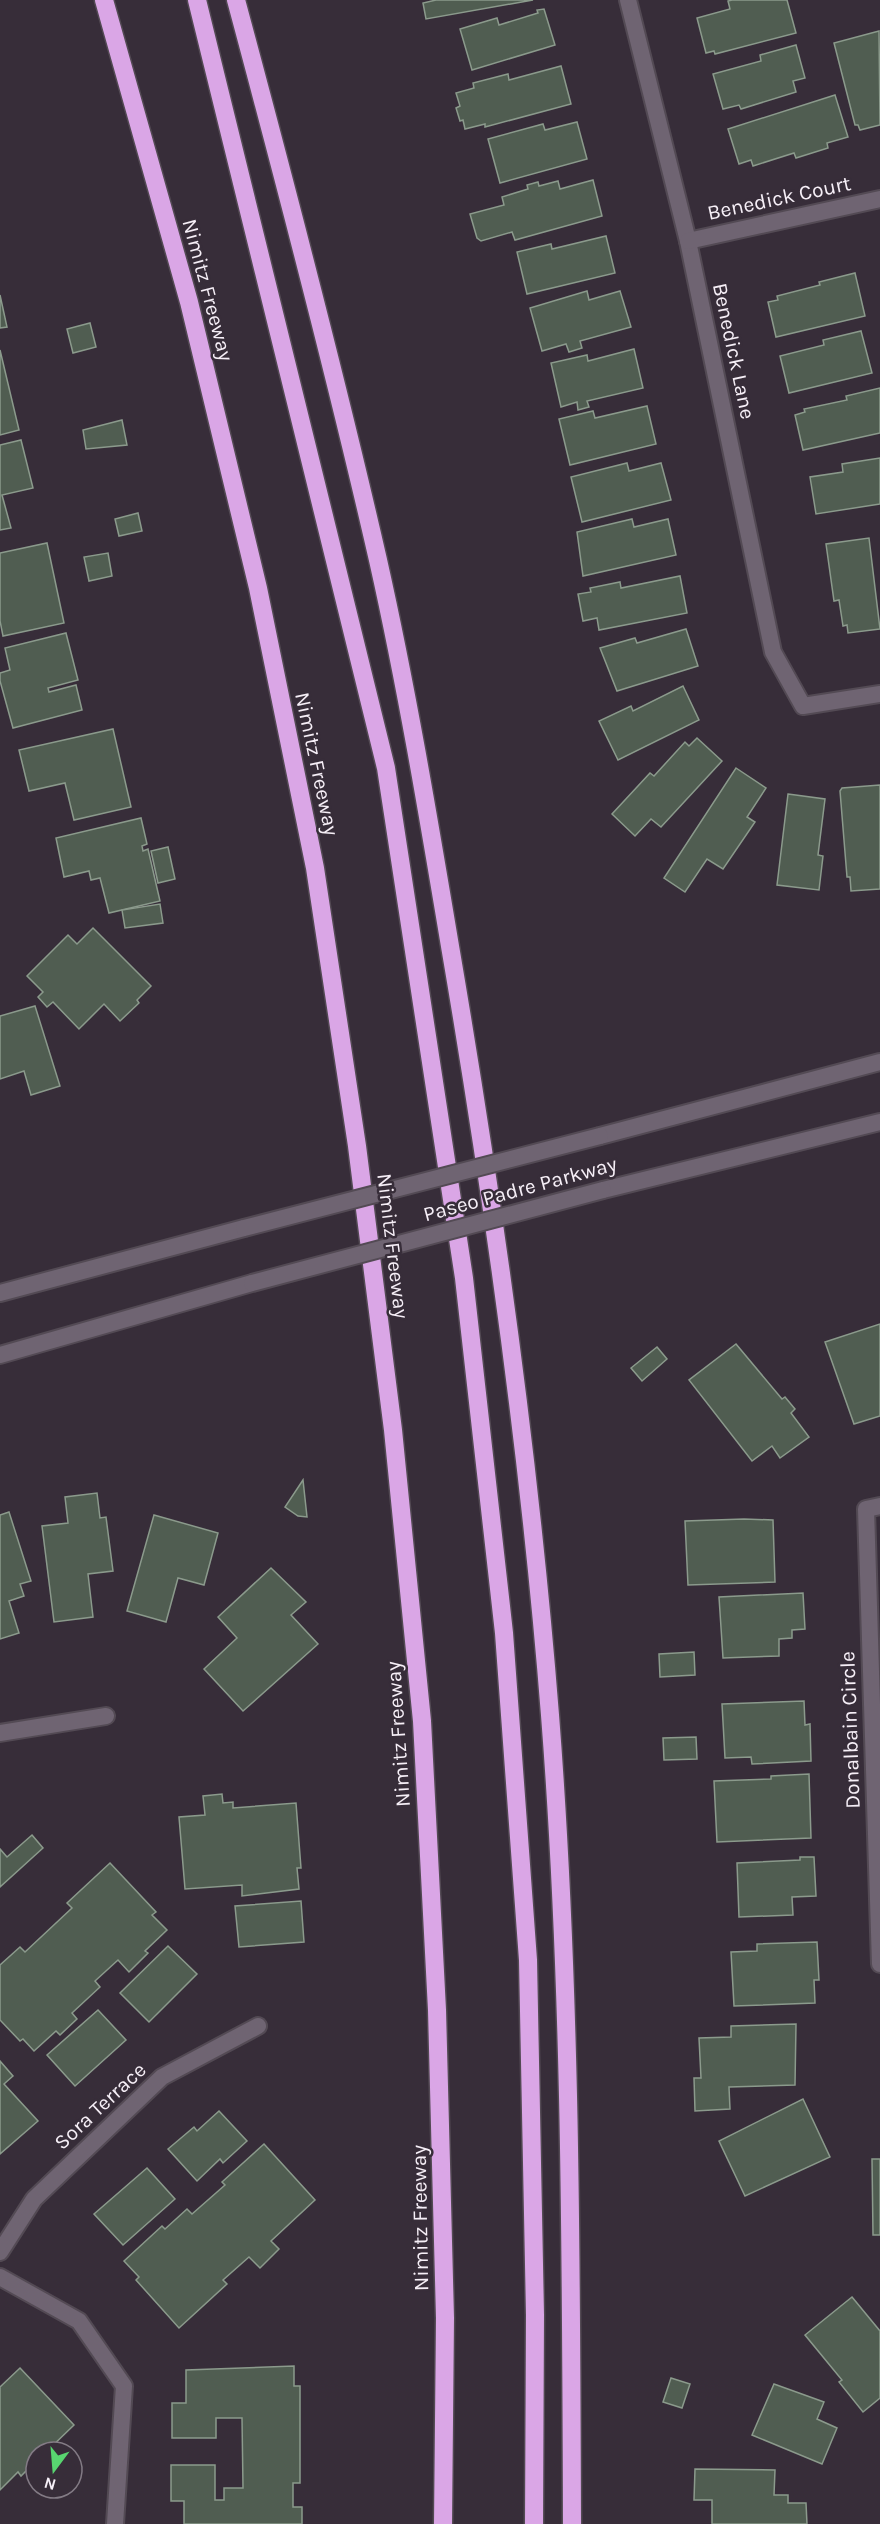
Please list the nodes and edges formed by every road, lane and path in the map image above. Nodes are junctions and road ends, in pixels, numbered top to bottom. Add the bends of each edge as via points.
1 (104, 0) edge
2 (197, 0) edge
3 (236, 0) edge
4 (628, 0) edge
5 (880, 199) edge
6 (688, 241) junction
7 (880, 694) edge
8 (880, 1062) edge
9 (880, 1122) edge
10 (0, 1293) edge
11 (0, 1355) edge
12 (880, 1506) edge
13 (106, 1716) dead end
14 (0, 1733) edge
15 (880, 1964) edge
16 (258, 2026) dead end
17 (0, 2252) edge
18 (0, 2277) edge
19 (116, 2524) edge
20 (443, 2524) edge
21 (534, 2524) edge
22 (572, 2524) edge

1 - 20 highway, Nimitz Freeway via 189,302 258,588 315,868 357,1146 393,1430 422,1721 437,2010 444,2318
2 - 21 highway via 386,768 464,1278 504,1634 528,1960 536,2314
3 - 22 highway via 308,268 379,566 430,828 479,1119 519,1414 550,1715 567,2015
4 - 6 street, Benedick Lane
5 - 6 street, Benedick Court
6 - 7 street, Benedick Lane via 773,652 802,706
8 - 10 street, Paseo Padre Parkway, bridge
9 - 11 street, Paseo Padre Parkway, bridge via 603,1190
12 - 15 street, Donalbain Circle via 866,1509
13 - 14 street
16 - 17 street, Sora Terrace via 162,2077 34,2199
18 - 19 street via 79,2321 124,2386

